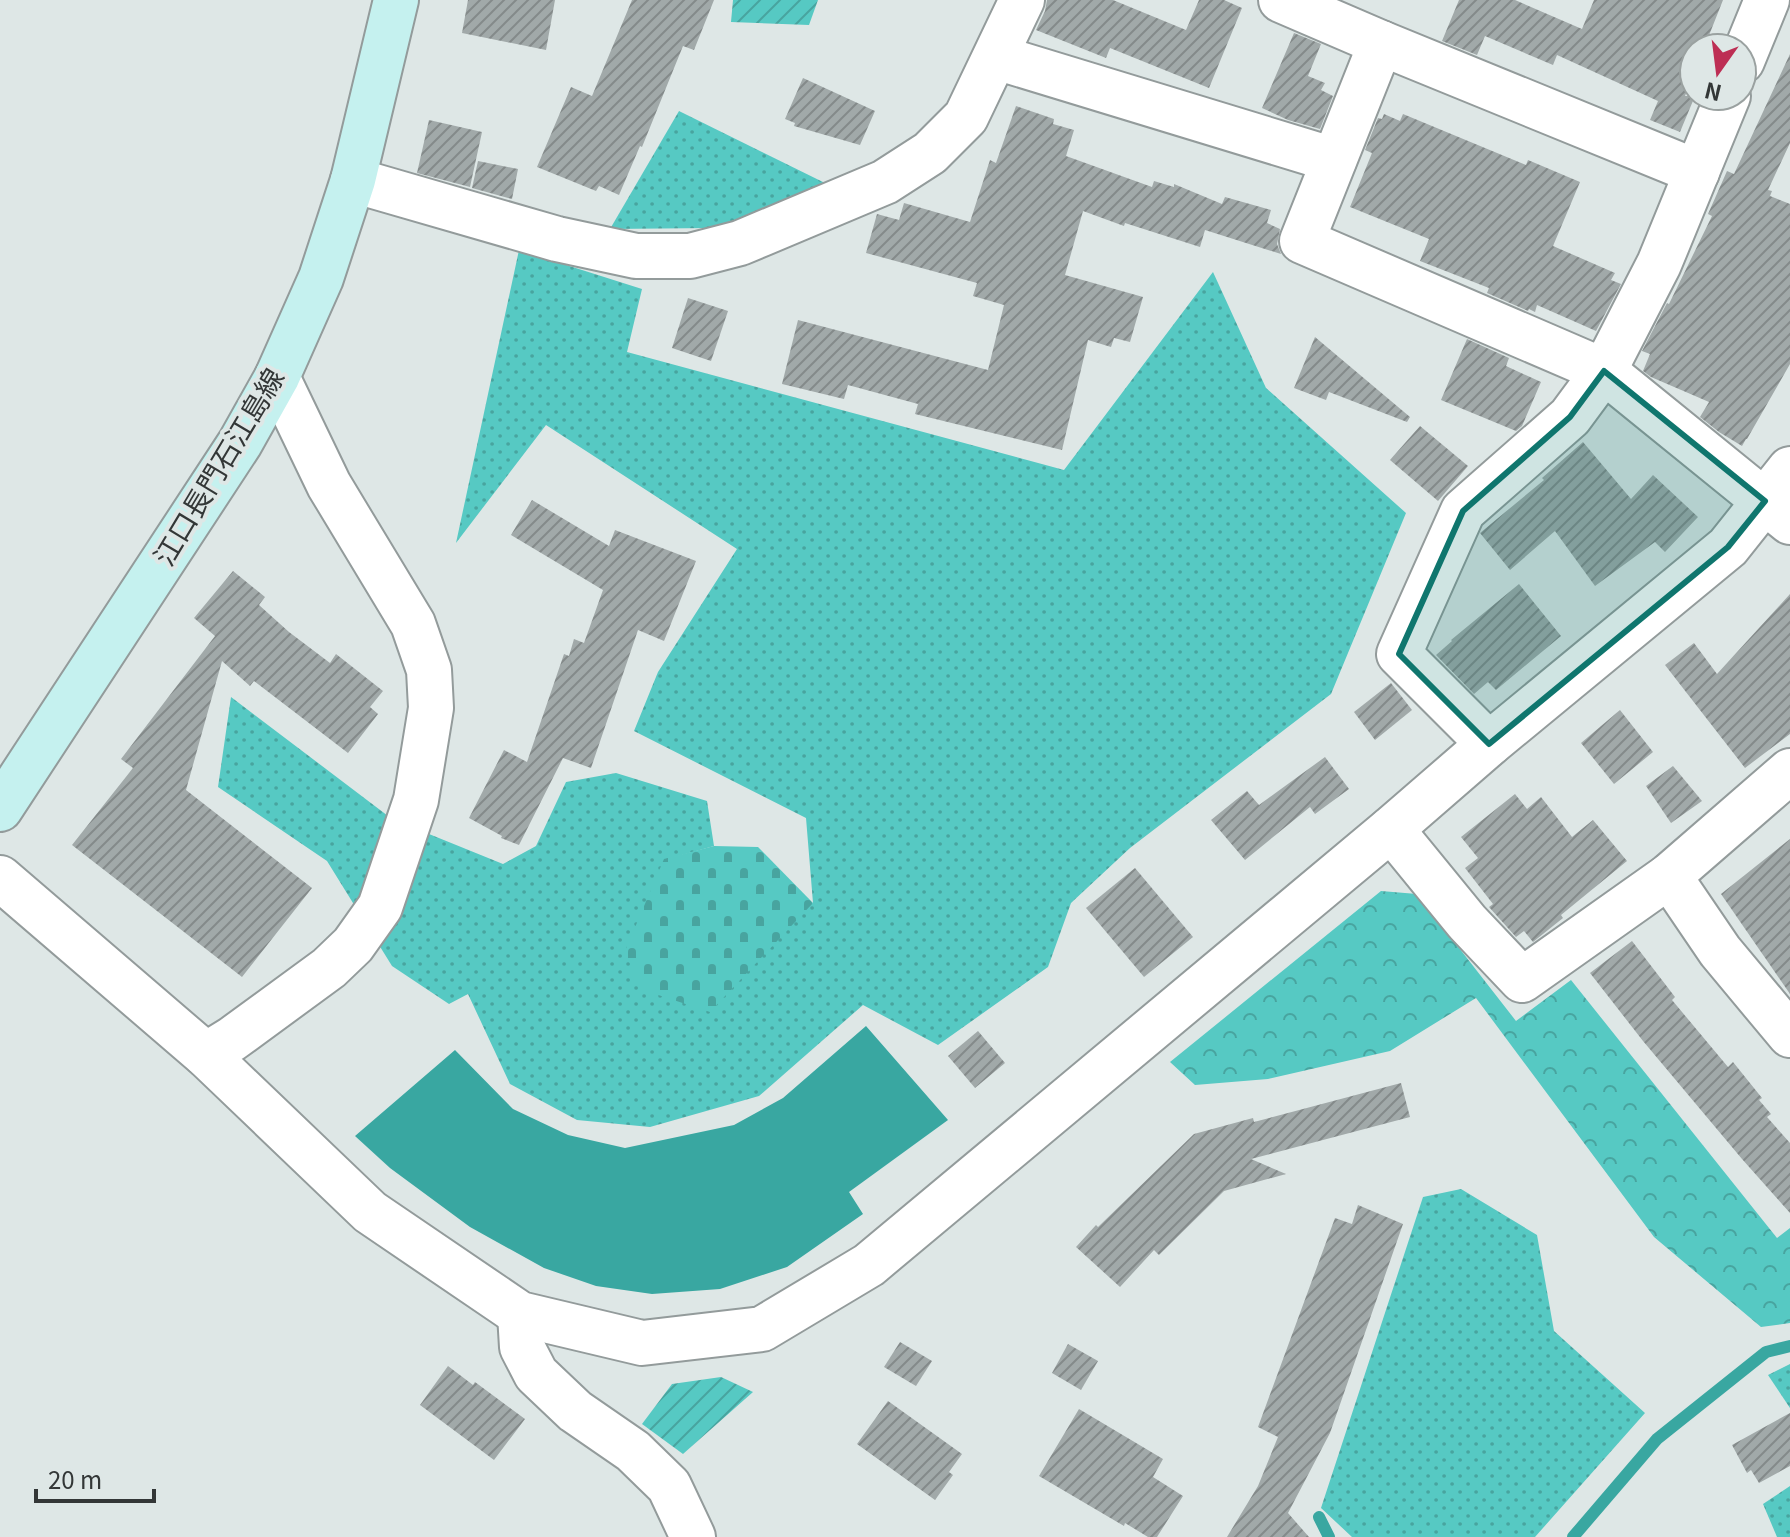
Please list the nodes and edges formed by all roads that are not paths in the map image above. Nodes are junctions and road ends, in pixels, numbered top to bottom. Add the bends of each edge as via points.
1 (396, 0) edge
2 (1022, 0) edge
3 (1281, 0) edge
4 (1767, 0) edge
5 (1754, 32) edge
6 (1381, 43) junction
7 (996, 57) junction
8 (1721, 112) edge
9 (1334, 160) junction
10 (1697, 172) junction
11 (353, 180) junction
12 (1604, 371) junction
13 (277, 377) junction
14 (1782, 497) edge
15 (1489, 744) junction
16 (1790, 771) edge
17 (0, 809) edge
18 (1391, 829) junction
19 (1669, 876) junction
20 (0, 878) edge
21 (1790, 1035) edge
22 (206, 1055) junction
23 (520, 1314) junction
24 (693, 1537) edge

1 - 11 main road, 江口長門石江島線
2 - 7 street
3 - 6 street
4 - 5 street
6 - 9 street
6 - 10 street
7 - 9 street
7 - 11 street via 966,117 930,153 885,182 740,243 690,256 636,256 557,239
8 - 10 street
9 - 12 street via 1302,241
10 - 12 street via 1659,264
11 - 13 main road, 江口長門石江島線 via 321,278
12 - 14 street
12 - 15 street via 1570,417 1463,511 1399,654
13 - 17 main road, 江口長門石江島線 via 240,443
13 - 22 street via 329,485 413,624 429,670 431,708 416,800 380,907 329,968
14 - 15 street
15 - 18 street
16 - 19 street
18 - 19 street via 1522,980
18 - 23 street via 869,1265 762,1329 642,1343
19 - 21 street via 1720,951
20 - 22 street
22 - 23 street via 370,1212
23 - 24 street via 522,1347 536,1374 669,1486

